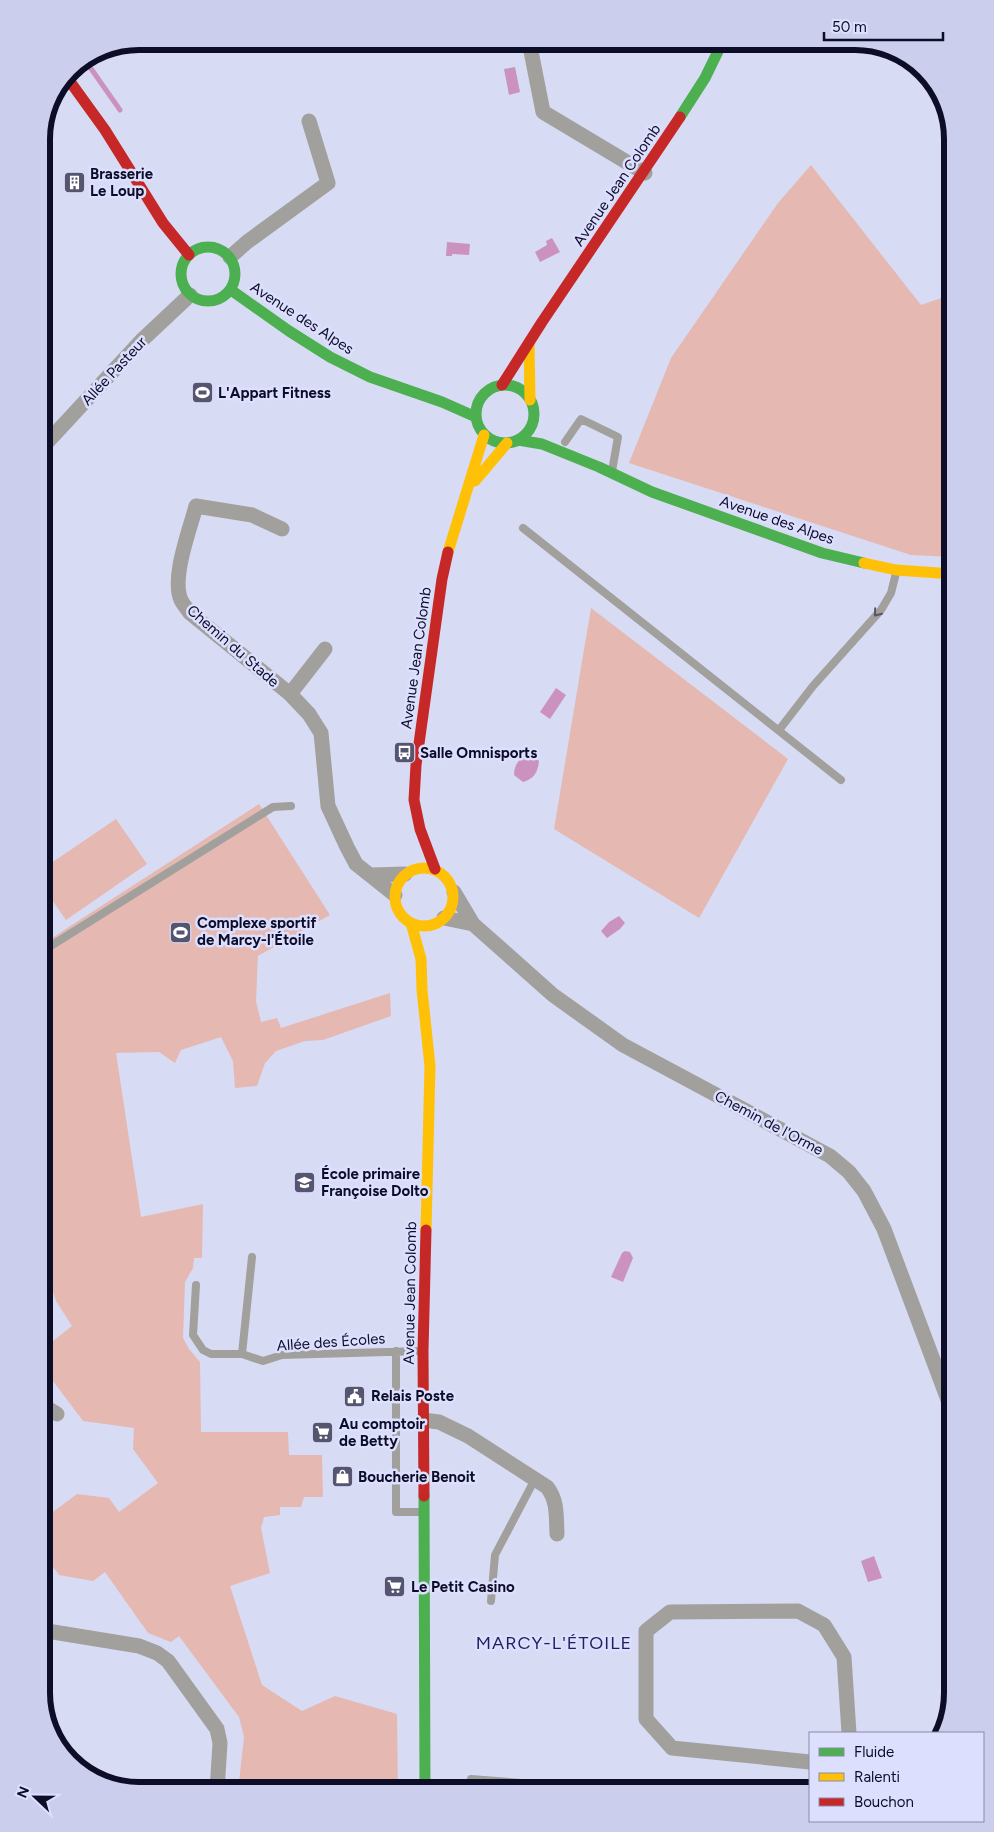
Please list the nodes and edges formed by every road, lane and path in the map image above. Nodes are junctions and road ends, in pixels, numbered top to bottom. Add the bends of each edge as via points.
1 (531, 50) edge
2 (719, 50) edge
3 (70, 82) edge
4 (309, 121) dead end
5 (645, 173) junction
6 (189, 255) junction
7 (230, 257) junction
8 (231, 290) junction
9 (190, 295) junction
10 (529, 342) junction
11 (502, 385) junction
12 (480, 399) junction
13 (530, 400) junction
14 (442, 402) junction
15 (476, 417) junction
16 (484, 434) junction
17 (50, 439) edge
18 (561, 439) joint
19 (518, 440) junction
20 (507, 444) junction
21 (599, 467) junction
22 (612, 473) junction
23 (466, 493) junction
24 (523, 528) dead end
25 (282, 529) dead end
26 (896, 570) junction
27 (944, 573) edge
28 (325, 649) dead end
29 (290, 694) junction
30 (779, 730) junction
31 (841, 780) dead end
32 (291, 806) dead end
33 (420, 829) junction
34 (435, 869) junction
35 (410, 872) junction
36 (371, 875) junction
37 (454, 892) junction
38 (395, 895) junction
39 (441, 921) junction
40 (411, 923) junction
41 (473, 924) junction
42 (50, 946) edge
43 (421, 959) junction
44 (252, 1257) dead end
45 (196, 1285) dead end
46 (423, 1351) junction
47 (396, 1352) junction
48 (242, 1354) junction
49 (944, 1389) edge
50 (50, 1410) edge
51 (57, 1414) dead end
52 (424, 1420) junction
53 (535, 1479) junction
54 (424, 1512) junction
55 (557, 1534) dead end
56 (491, 1602) dead end
57 (50, 1631) edge
58 (849, 1732) edge
59 (809, 1762) edge
60 (218, 1782) edge
61 (426, 1782) edge
62 (471, 1782) edge
63 (509, 1782) edge

1 - 5 street via 543,112
2 - 5 street, Avenue Jean Colomb via 708,74
3 - 6 street via 105,130 163,223
4 - 7 street via 328,183
5 - 10 street, Avenue Jean Colomb
6 - 7 street via 195,250 210,247
6 - 9 street via 181,270 181,280
7 - 8 street via 236,269
8 - 9 street via 216,301 198,300
8 - 14 street, Avenue des Alpes via 330,357 370,376
9 - 17 street, Allée Pasteur via 141,341
10 - 11 street, Avenue Jean Colomb
10 - 13 street
11 - 12 street via 486,392
11 - 13 street via 519,388
12 - 14 street, Avenue des Alpes
12 - 15 street
13 - 19 street via 538,421
14 - 15 street, Avenue des Alpes
15 - 16 street
16 - 20 street via 498,443
16 - 23 street, Avenue Jean Colomb
18 - 21 street, Avenue des Alpes
18 - 22 lane via 581,419 618,437
19 - 20 street
19 - 21 street, Avenue des Alpes via 542,444
20 - 23 street, Avenue Jean Colomb
21 - 22 street, Avenue des Alpes
22 - 26 street, Avenue des Alpes via 661,495 822,553
23 - 33 street, Avenue Jean Colomb via 442,579 420,736 414,800
24 - 30 lane
25 - 29 street, Chemin du Stade via 252,514 196,506 178,578 180,599 190,613
26 - 27 street, Avenue des Alpes
26 -> 30 lane via 891,593 881,610 813,686
28 - 29 street, Chemin du Stade
29 - 36 street, Chemin du Stade via 321,733 328,806 356,864
30 - 31 lane
32 - 42 lane via 273,807
33 - 34 street, Avenue Jean Colomb
33 - 35 street, Avenue Jean Colomb
34 - 35 street
34 - 37 street via 450,882
35 - 36 street
35 - 38 street via 396,887
36 - 38 street, Chemin du Stade
37 - 39 street via 450,911
37 - 41 street, Chemin de l'Orme
38 - 40 street via 399,911
39 - 40 street via 429,926
39 - 41 street
39 - 43 street, Avenue Jean Colomb
40 - 43 street, Avenue Jean Colomb
41 - 49 street, Chemin de l'Orme via 552,995 624,1045 823,1151 849,1172 864,1190 884,1229
43 - 46 street, Avenue Jean Colomb via 430,1066
44 - 48 lane
45 - 48 lane, Allée des Écoles via 193,1335 203,1350 211,1354
46 - 47 lane, Allée des Écoles
46 - 52 street, Avenue Jean Colomb
47 - 48 lane, Allée des Écoles via 282,1355 263,1362
47 - 54 lane via 396,1512
50 - 51 street
52 - 53 street via 440,1422 468,1436
52 - 54 street, Avenue Jean Colomb
53 - 55 street via 554,1496
53 - 56 lane via 495,1555
54 - 61 street, Avenue Jean Colomb
57 - 60 street via 140,1646 168,1661 217,1729 220,1743
58 - 59 street via 844,1657 824,1625 798,1611 670,1612 646,1631 646,1719 672,1748
62 - 63 lane via 471,1779

